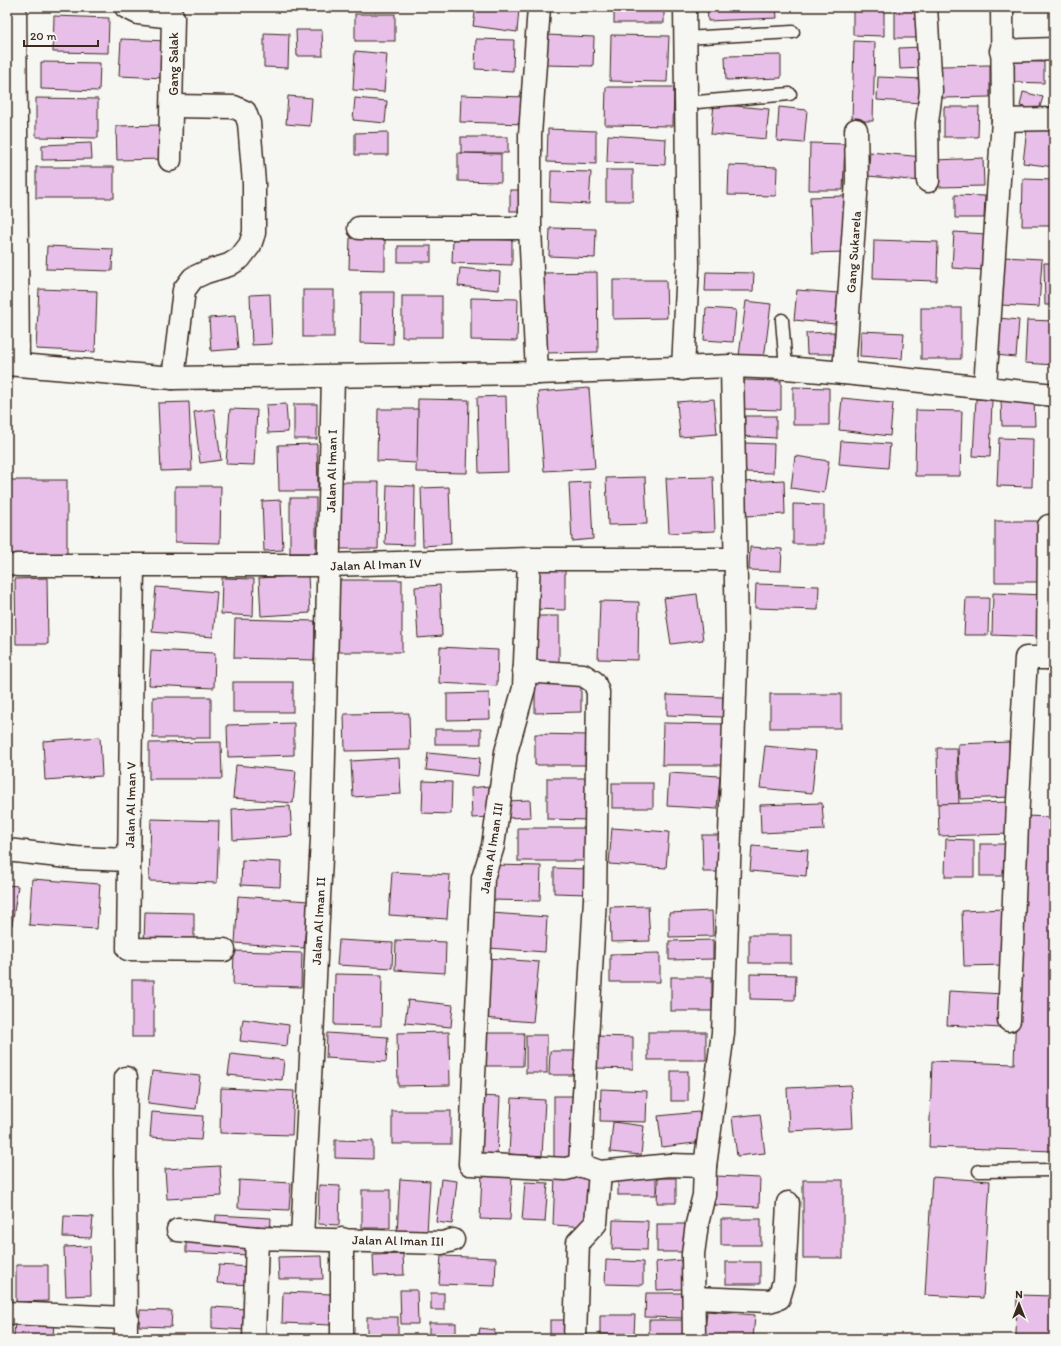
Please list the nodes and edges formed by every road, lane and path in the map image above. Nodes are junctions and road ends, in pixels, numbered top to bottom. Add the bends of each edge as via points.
1 (15, 7) edge
2 (126, 7) edge
3 (539, 7) edge
4 (685, 7) edge
5 (926, 7) edge
6 (1002, 7) edge
7 (173, 12) edge
8 (793, 32) dead end
9 (685, 38) junction
10 (1054, 49) edge
11 (1001, 51) junction
12 (790, 94) dead end
13 (686, 103) junction
14 (173, 106) junction
15 (1054, 119) edge
16 (1003, 120) junction
17 (856, 130) dead end
18 (170, 160) dead end
19 (928, 181) dead end
20 (12, 216) edge
21 (359, 228) dead end
22 (530, 228) junction
23 (782, 320) dead end
24 (12, 364) edge
25 (732, 366) junction
26 (786, 368) junction
27 (683, 369) junction
28 (537, 373) junction
29 (844, 373) junction
30 (333, 377) junction
31 (173, 378) junction
32 (986, 387) junction
33 (1054, 395) edge
34 (1049, 526) dead end
35 (529, 559) junction
36 (735, 559) junction
37 (17, 565) dead end
38 (133, 565) junction
39 (329, 565) junction
40 (1051, 658) edge
41 (524, 672) junction
42 (7, 850) edge
43 (129, 860) junction
44 (224, 950) dead end
45 (1009, 1020) dead end
46 (126, 1078) dead end
47 (705, 1166) junction
48 (590, 1168) junction
49 (1054, 1170) edge
50 (979, 1171) dead end
51 (788, 1203) dead end
52 (178, 1230) dead end
53 (257, 1238) junction
54 (302, 1238) junction
55 (342, 1239) junction
56 (454, 1240) dead end
57 (694, 1298) junction
58 (7, 1313) edge
59 (126, 1329) edge
60 (254, 1339) edge
61 (342, 1339) edge
62 (575, 1339) edge
63 (694, 1339) edge

1 - 20 street
2 - 7 street, Gang Salak via 138,13
3 - 22 street via 530,135
4 - 9 street
5 - 19 street via 931,92 927,124
6 - 11 street
7 - 14 street, Gang Salak
8 - 9 lane
9 - 13 street
10 - 11 street
11 - 16 street
12 - 13 lane
13 - 27 street via 688,267
14 - 18 street, Gang Salak
14 - 31 street via 234,107 245,112 249,123 254,183 254,233 246,252 229,265 194,278 184,290
15 - 16 street
16 - 32 street
17 - 29 street, Gang Sukarela via 857,180
20 - 24 street
21 - 22 street
22 - 28 street
23 - 26 lane
24 - 31 street
25 - 26 street
25 - 27 street
25 - 36 street
26 - 29 street
27 - 28 street
28 - 30 street
29 - 32 street
30 - 31 street
30 - 39 street, Jalan Al Iman I
32 - 33 street
34 - 40 street
35 - 36 street, Jalan Al Iman IV
35 - 39 street, Jalan Al Iman IV
35 - 41 street, Jalan Al Iman III
36 - 47 street via 737,636 723,1033
37 - 38 street, Jalan Al Iman IV
38 - 39 street, Jalan Al Iman IV
38 - 43 street, Jalan Al Iman V
39 - 54 street, Jalan Al Iman II via 322,838
40 - 45 street via 1026,658
41 - 48 street via 583,675 594,682 598,692
41 - 48 street, Jalan Al Iman III via 524,688 506,752 493,846 483,878 470,1164
42 - 43 street via 76,858
43 - 44 street, Jalan Al Iman V via 128,949
46 - 59 street
47 - 48 street
47 - 57 street via 704,1195 693,1254
48 - 62 street via 596,1223 578,1242
49 - 50 lane
51 - 57 street via 784,1281 779,1298 769,1301
52 - 53 street
53 - 54 street
53 - 60 street
54 - 55 street
55 - 56 street, Jalan Al Iman III via 442,1243
55 - 61 street
57 - 63 street
58 - 59 street

